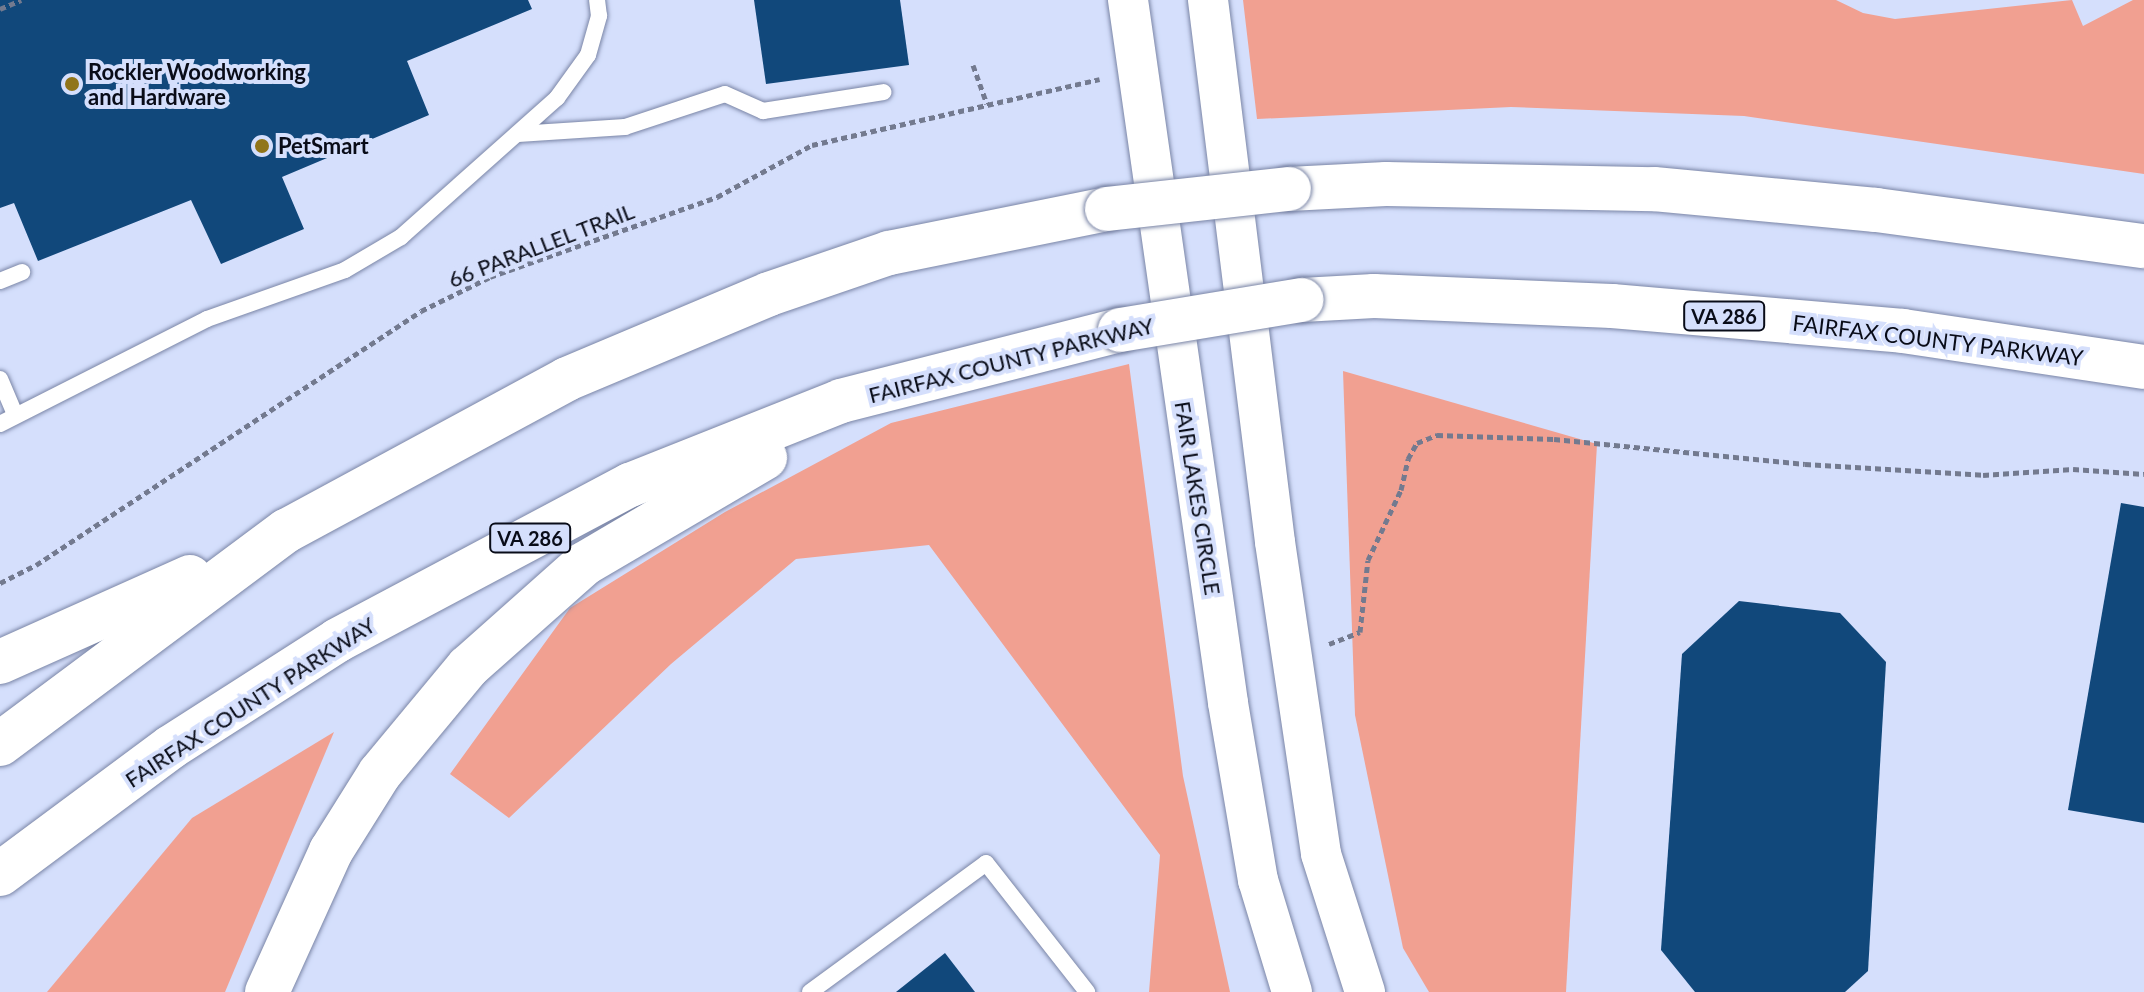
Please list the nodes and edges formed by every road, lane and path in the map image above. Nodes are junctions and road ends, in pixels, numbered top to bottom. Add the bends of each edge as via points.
1 (21, 0) edge
2 (597, 0) edge
3 (1128, 0) edge
4 (1208, 0) edge
5 (0, 9) edge
6 (973, 65) dead end
7 (1105, 78) dead end
8 (884, 92) dead end
9 (987, 104) junction
10 (518, 134) junction
11 (2130, 243) edge
12 (22, 272) dead end
13 (0, 281) edge
14 (2144, 367) edge
15 (0, 379) edge
16 (940, 380) junction
17 (8, 420) edge
18 (2144, 474) edge
19 (286, 531) junction
20 (0, 583) edge
21 (1328, 645) dead end
22 (0, 662) edge
23 (0, 744) edge
24 (0, 874) edge
25 (267, 992) edge
26 (810, 992) edge
27 (1087, 992) edge
28 (1292, 992) edge
29 (1365, 992) edge

1 - 5 path
2 - 10 lane via 599,16 588,55 557,98
3 - 28 street, FAIR LAKES CIRCLE via 1228,703 1258,880
4 - 29 street via 1275,542 1319,839
6 - 9 path
7 - 9 path, 66 PARALLEL TRAIL
8 - 10 lane via 763,111 725,94 625,127
9 - 20 path, 66 PARALLEL TRAIL via 812,145 717,197 490,277 448,298 36,565
10 - 17 lane via 401,237 345,270 207,319
11 - 19 highway, bridge via 1654,189 1386,184 1107,209 889,253 769,294 567,379
12 - 13 lane
14 - 16 highway, FAIRFAX COUNTY PARKWAY / VA 286, bridge via 1903,331 1612,306 1374,296 1302,300 1120,330
15 - 17 lane
16 - 24 highway, FAIRFAX COUNTY PARKWAY / VA 286 via 841,401 602,500 338,640 171,747
16 - 25 highway via 733,473 584,564 526,613 468,667 380,773 331,851
18 - 21 path via 2073,469 1953,473 1554,439 1437,435 1417,443 1408,459 1401,490 1368,560 1360,632
19 - 22 highway via 106,618
19 - 23 highway
26 - 27 lane via 986,863

